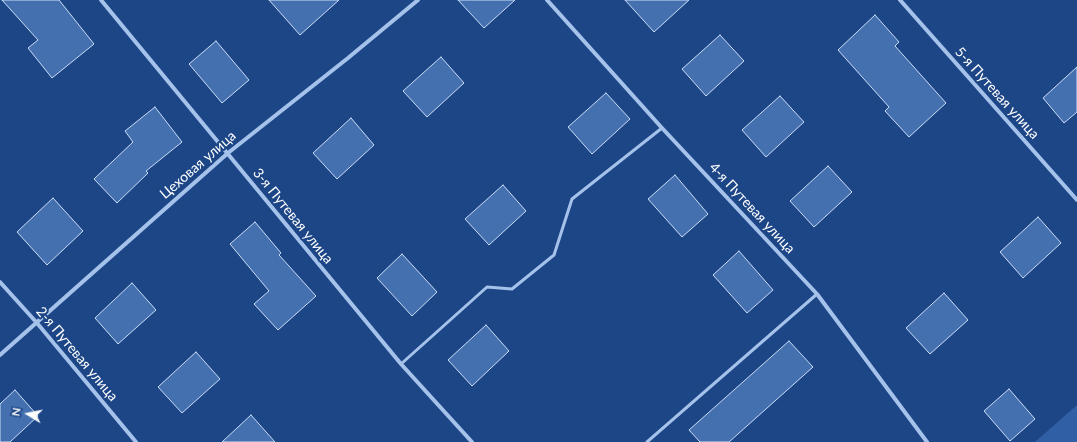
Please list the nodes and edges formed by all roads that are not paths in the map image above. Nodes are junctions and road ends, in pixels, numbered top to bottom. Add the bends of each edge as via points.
1 (101, 0) edge
2 (418, 0) edge
3 (547, 0) edge
4 (900, 0) edge
5 (662, 128) junction
6 (228, 153) junction
7 (1077, 200) edge
8 (0, 282) edge
9 (817, 294) junction
10 (37, 323) junction
11 (0, 355) edge
12 (401, 364) junction
13 (136, 442) edge
14 (472, 442) edge
15 (647, 442) edge
16 (927, 442) edge

1 - 6 street, 3-я Путевая улица
2 - 6 street, Цеховая улица
3 - 5 street, 4-я Путевая улица
4 - 7 street, 5-я Путевая улица
5 - 9 street, 4-я Путевая улица
5 - 12 lane via 572,199 554,255 512,289 487,287
6 - 10 street, Цеховая улица
6 - 12 street, 3-я Путевая улица
8 - 10 street, 2-я Путевая улица
9 - 15 lane
9 - 16 street, 4-я Путевая улица
10 - 11 street, Цеховая улица
10 - 13 street, 2-я Путевая улица
12 - 14 street, 3-я Путевая улица

